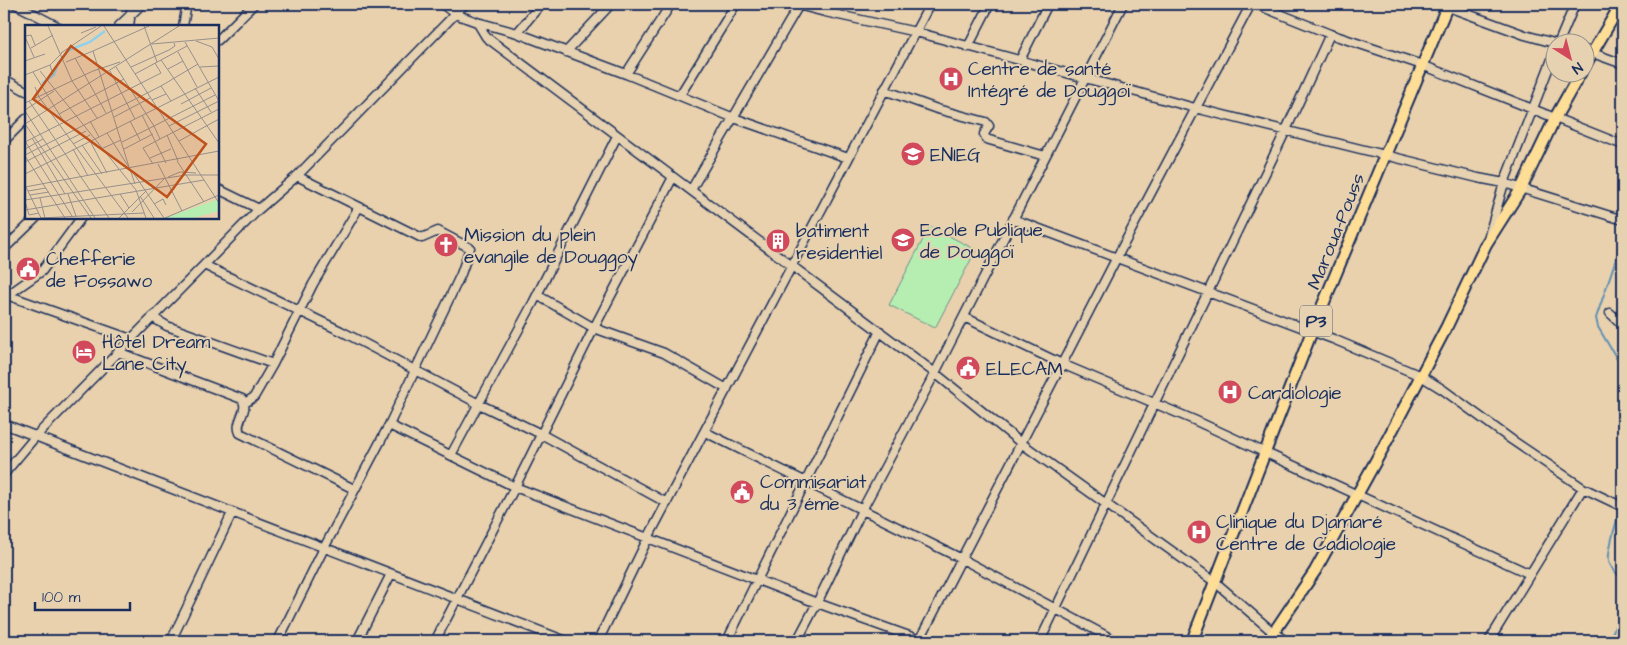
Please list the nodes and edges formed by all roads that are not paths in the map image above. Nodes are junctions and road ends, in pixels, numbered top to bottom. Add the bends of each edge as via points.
1 (16, 4) edge
2 (132, 4) edge
3 (142, 4) edge
4 (187, 4) edge
5 (254, 4) edge
6 (434, 4) edge
7 (443, 4) edge
8 (465, 4) edge
9 (541, 4) edge
10 (611, 4) edge
11 (671, 4) edge
12 (736, 4) edge
13 (797, 4) edge
14 (930, 4) edge
15 (990, 4) edge
16 (1048, 4) edge
17 (1123, 4) edge
18 (1251, 4) edge
19 (1255, 4) edge
20 (1575, 4) edge
21 (1621, 4) edge
22 (1445, 5) edge
23 (455, 14) junction
24 (130, 16) junction
25 (477, 22) junction
26 (55, 25) edge
27 (120, 25) edge
28 (129, 25) edge
29 (183, 25) edge
30 (916, 32) junction
31 (1563, 32) edge
32 (516, 33) junction
33 (1330, 34) junction
34 (219, 39) edge
35 (1544, 40) edge
36 (1594, 44) edge
37 (968, 47) junction
38 (566, 52) junction
39 (1594, 53) edge
40 (1020, 60) junction
41 (1623, 64) edge
42 (1422, 65) junction
43 (626, 74) junction
44 (1085, 79) junction
45 (4, 80) edge
46 (1544, 82) edge
47 (1575, 82) edge
48 (25, 90) edge
49 (884, 90) junction
50 (680, 95) junction
51 (1195, 108) junction
52 (1534, 110) junction
53 (734, 118) junction
54 (1555, 118) junction
55 (25, 120) edge
56 (1286, 130) junction
57 (617, 136) junction
58 (4, 141) edge
59 (1623, 145) edge
60 (1385, 154) junction
61 (1045, 156) junction
62 (848, 158) junction
63 (297, 176) junction
64 (673, 177) junction
65 (1504, 183) junction
66 (219, 189) edge
67 (1521, 189) junction
68 (691, 190) junction
69 (359, 207) junction
70 (259, 209) junction
71 (35, 219) edge
72 (80, 219) edge
73 (1013, 220) junction
74 (1623, 220) edge
75 (1486, 244) junction
76 (4, 249) edge
77 (1116, 259) junction
78 (204, 265) junction
79 (791, 266) junction
80 (1208, 291) junction
81 (537, 294) junction
82 (5, 296) edge
83 (300, 311) junction
84 (1610, 314) dead end
85 (964, 317) junction
86 (152, 318) junction
87 (1623, 325) edge
88 (594, 328) junction
89 (880, 331) junction
90 (1312, 331) junction
91 (130, 339) junction
92 (118, 352) junction
93 (273, 364) junction
94 (1062, 364) junction
95 (415, 370) junction
96 (935, 373) junction
97 (1421, 376) junction
98 (727, 389) junction
99 (245, 403) junction
100 (1155, 403) junction
101 (479, 404) junction
102 (4, 424) edge
103 (389, 425) junction
104 (705, 432) junction
105 (541, 434) junction
106 (35, 437) junction
107 (1021, 443) junction
108 (1265, 452) junction
109 (451, 455) junction
110 (4, 474) edge
111 (806, 482) junction
112 (515, 487) junction
113 (1583, 488) junction
114 (354, 489) junction
115 (1357, 495) junction
116 (667, 503) junction
117 (1106, 505) junction
118 (1620, 506) edge
119 (862, 510) junction
120 (232, 513) junction
121 (648, 538) junction
122 (324, 548) junction
123 (962, 559) junction
124 (391, 574) junction
125 (1530, 574) junction
126 (757, 580) junction
127 (1215, 582) junction
128 (456, 598) junction
129 (817, 603) junction
130 (1055, 608) junction
131 (1271, 637) edge
132 (171, 641) edge
133 (278, 641) edge
134 (357, 641) edge
135 (435, 641) edge
136 (566, 641) edge
137 (598, 641) edge
138 (727, 641) edge
139 (797, 641) edge
140 (921, 641) edge
141 (1040, 641) edge
142 (1116, 641) edge
143 (1192, 641) edge
144 (1286, 641) edge
145 (1489, 641) edge

1 - 26 street
2 - 24 street
3 - 24 street
4 - 29 street
5 - 34 street
6 - 7 street
7 - 23 street
8 - 23 street
9 - 32 street
10 - 38 street
11 - 43 street
12 - 50 street
13 - 30 street
13 - 53 street
14 - 30 street
15 - 37 street
16 - 40 street
17 - 44 street
18 - 51 street
19 - 33 street
20 - 31 street
21 - 36 main road
22 - 35 street
22 - 42 main road, Maroua-Pouss / P3
23 - 25 street
23 - 63 street
24 - 27 street
24 - 28 street
25 - 32 street
25 - 57 street via 486,37
30 - 37 street
30 - 49 street
32 - 38 street
33 - 42 street
33 - 56 street
37 - 40 street
38 - 43 street
39 - 41 street
40 - 44 street
42 - 52 street
42 - 60 main road, Maroua-Pouss / P3
43 - 50 street
44 - 51 street
44 - 61 street
45 - 48 street
46 - 52 street
47 - 54 main road
49 - 61 street via 986,122 990,126 984,134 986,139
49 - 62 street
50 - 53 street
51 - 56 street
51 - 77 street
52 - 54 street
52 - 65 street
53 - 62 street
53 - 68 street
54 - 59 street
54 - 67 main road
55 - 58 street
56 - 60 street
56 - 80 street
57 - 64 street
57 - 81 street
60 - 65 street
60 - 90 main road, Maroua-Pouss / P3
61 - 73 street
62 - 79 street
63 - 69 street
63 - 70 street
64 - 68 street
64 - 88 street
65 - 67 street
65 - 75 street
66 - 70 street
67 - 74 street
67 - 75 main road
68 - 79 street
69 - 83 street
69 - 95 street via 422,238 438,231 470,248
70 - 78 street
71 - 76 street
72 - 82 street via 42,271
73 - 77 street
73 - 85 street
75 - 97 main road
77 - 80 street
77 - 94 street
78 - 83 street
78 - 86 street
79 - 89 street
79 - 98 street
80 - 90 street
80 - 100 street
81 - 88 street
81 - 101 street
82 - 91 street
83 - 93 street
83 - 95 street
84 - 87 street
85 - 94 street
85 - 96 street
86 - 91 street
86 - 93 street
88 - 98 street via 664,352
88 - 105 street
89 - 96 street
89 - 111 street
90 - 97 street
90 - 108 main road, Maroua-Pouss / P3
91 - 92 street
92 - 99 street via 242,398
92 - 106 street
93 - 99 street via 254,397
94 - 100 street
94 - 107 street
95 - 101 street
95 - 103 street
96 - 107 street
96 - 119 street
97 - 113 street
97 - 115 main road
98 - 104 street
99 - 114 street via 238,426 240,433
100 - 108 street
100 - 117 street
101 - 105 street
101 - 109 street
102 - 106 street
103 - 109 street
103 - 114 street
104 - 111 street
104 - 116 street
105 - 112 street
105 - 116 street
106 - 110 street
106 - 120 street
107 - 117 street
107 - 123 street
108 - 115 street
108 - 127 main road, Maroua-Pouss / P3
109 - 112 street
111 - 119 street
111 - 126 street
112 - 121 street
112 - 128 street
113 - 118 street
113 - 125 street
114 - 122 street
115 - 125 street
115 - 131 main road via 1315,571
116 - 121 street
117 - 127 street
117 - 130 street
119 - 123 street
119 - 129 street
120 - 122 street
120 - 132 street
121 - 126 street
121 - 137 street
122 - 124 street
122 - 133 street
123 - 130 street
123 - 140 street
124 - 128 street
124 - 134 street
125 - 145 street
126 - 129 street
126 - 138 street
127 - 131 street
127 - 143 main road, Maroua-Pouss / P3
128 - 135 street
128 - 136 street
129 - 139 street
129 - 140 street
130 - 141 street
130 - 142 street
131 - 144 street

